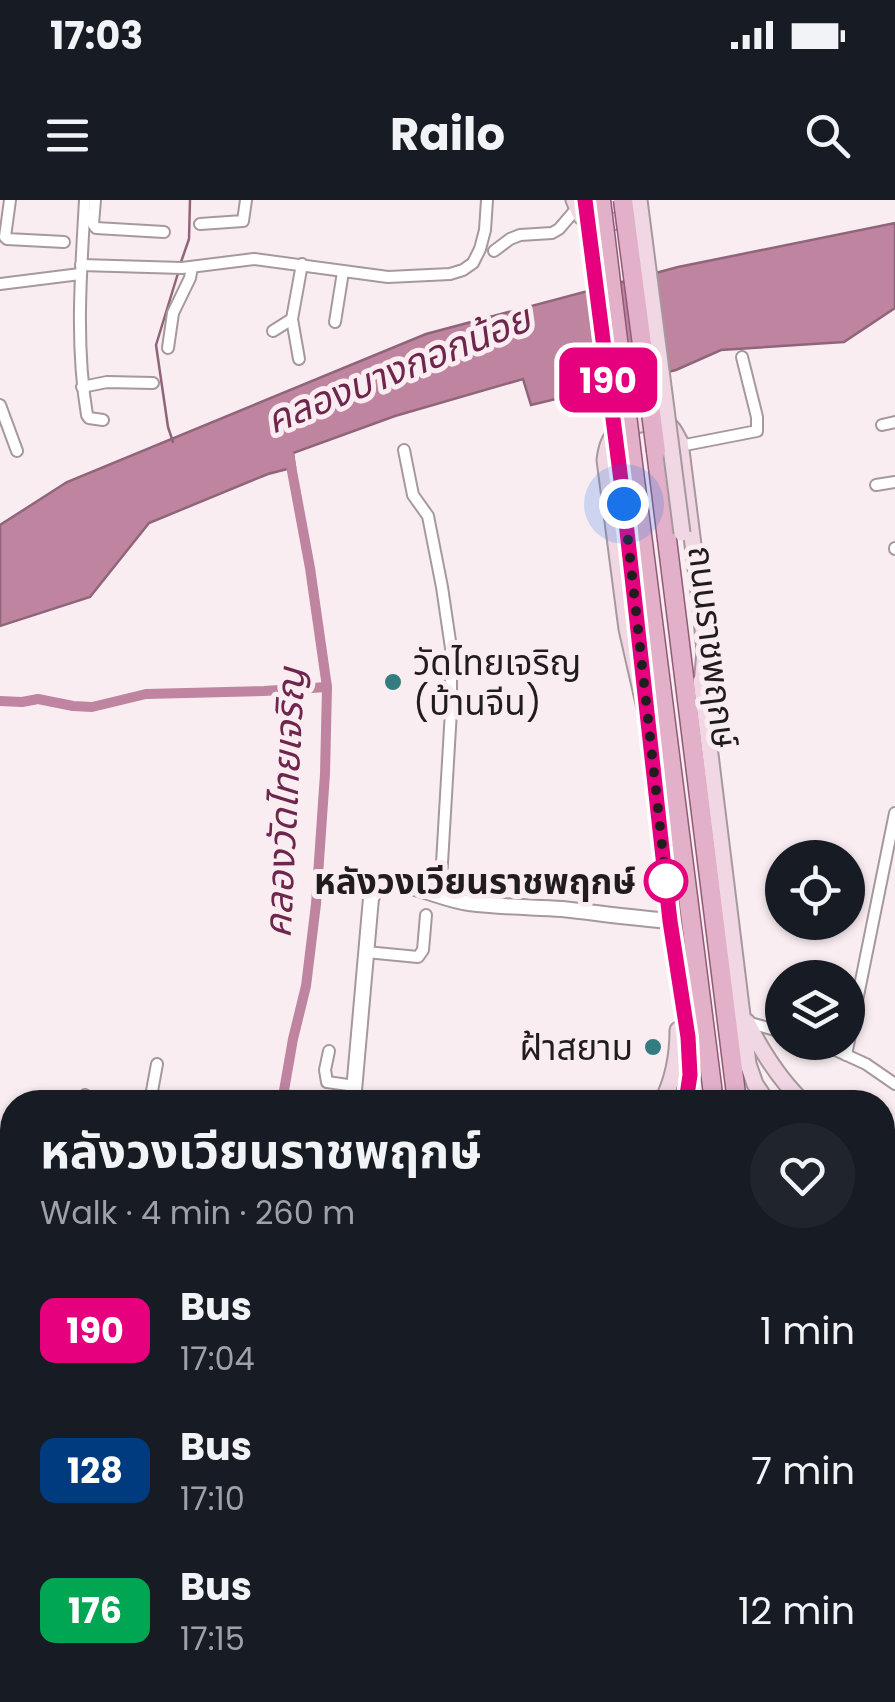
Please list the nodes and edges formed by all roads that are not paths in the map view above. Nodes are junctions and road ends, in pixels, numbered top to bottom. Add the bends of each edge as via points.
1 (10, 200) edge
2 (85, 200) edge
3 (95, 200) edge
4 (246, 200) edge
5 (488, 200) edge
6 (601, 200) edge
7 (623, 200) edge
8 (641, 200) edge
9 (579, 203) edge
10 (200, 224) dead end
11 (164, 232) dead end
12 (64, 242) dead end
13 (494, 251) dead end
14 (302, 264) junction
15 (182, 268) junction
16 (81, 270) junction
17 (343, 272) junction
18 (0, 284) edge
19 (292, 319) junction
20 (335, 322) dead end
21 (273, 331) dead end
22 (168, 348) dead end
23 (742, 358) dead end
24 (299, 360) dead end
25 (153, 382) dead end
26 (82, 387) junction
27 (0, 405) edge
28 (103, 420) dead end
29 (895, 422) edge
30 (882, 424) dead end
31 (680, 446) junction
32 (404, 450) dead end
33 (16, 451) dead end
34 (895, 482) edge
35 (876, 485) dead end
36 (702, 686) junction
37 (648, 721) junction
38 (895, 813) edge
39 (440, 896) junction
40 (426, 914) dead end
41 (670, 921) junction
42 (366, 952) junction
43 (865, 961) edge
44 (680, 994) junction
45 (740, 1004) junction
46 (747, 1022) junction
47 (765, 1027) edge
48 (329, 1050) dead end
49 (857, 1060) edge
50 (157, 1064) dead end
51 (895, 1084) edge
52 (355, 1086) junction
53 (152, 1090) edge
54 (354, 1090) edge
55 (668, 1090) edge
56 (687, 1090) edge
57 (712, 1090) edge
58 (736, 1090) edge
59 (759, 1090) edge
60 (792, 1090) edge

1 - 12 street via 7,239
2 - 16 street
3 - 11 street via 96,228
4 - 10 street via 242,220
5 - 17 street via 480,249 463,270 388,278
6 - 57 main road, ถนนราชพฤกษ์, bridge
7 - 58 main road, ถนนราชพฤกษ์, bridge
8 - 9 main road via 623,219 599,224 581,216
8 - 36 main road, bridge
9 - 13 street via 559,230 520,235
9 - 37 main road, bridge
14 - 15 street via 254,259
14 - 17 street
14 - 19 street
15 - 16 street
15 - 22 street via 190,278 170,324
16 - 18 street
16 - 26 street
17 - 20 street
19 - 21 street
19 - 24 street
23 - 31 street via 757,430
25 - 26 street
26 - 28 street via 87,415
27 - 33 street
29 - 30 street
31 - 36 main road via 702,608
31 - 37 main road via 667,423 646,422 614,434 605,460 626,629
32 - 39 street via 412,494 428,516 450,648
34 - 35 street
36 - 45 main road
37 - 41 main road
38 - 43 street
39 - 41 street
39 - 42 street via 378,886
40 - 42 street via 418,958
41 - 44 main road
42 - 52 street
44 - 55 main road via 677,1060
44 - 56 main road via 690,1058
45 - 46 main road
45 - 59 main road via 748,1064
46 - 47 street
46 - 60 main road
48 - 52 street via 327,1082
49 - 51 street
50 - 53 street
52 - 54 street

